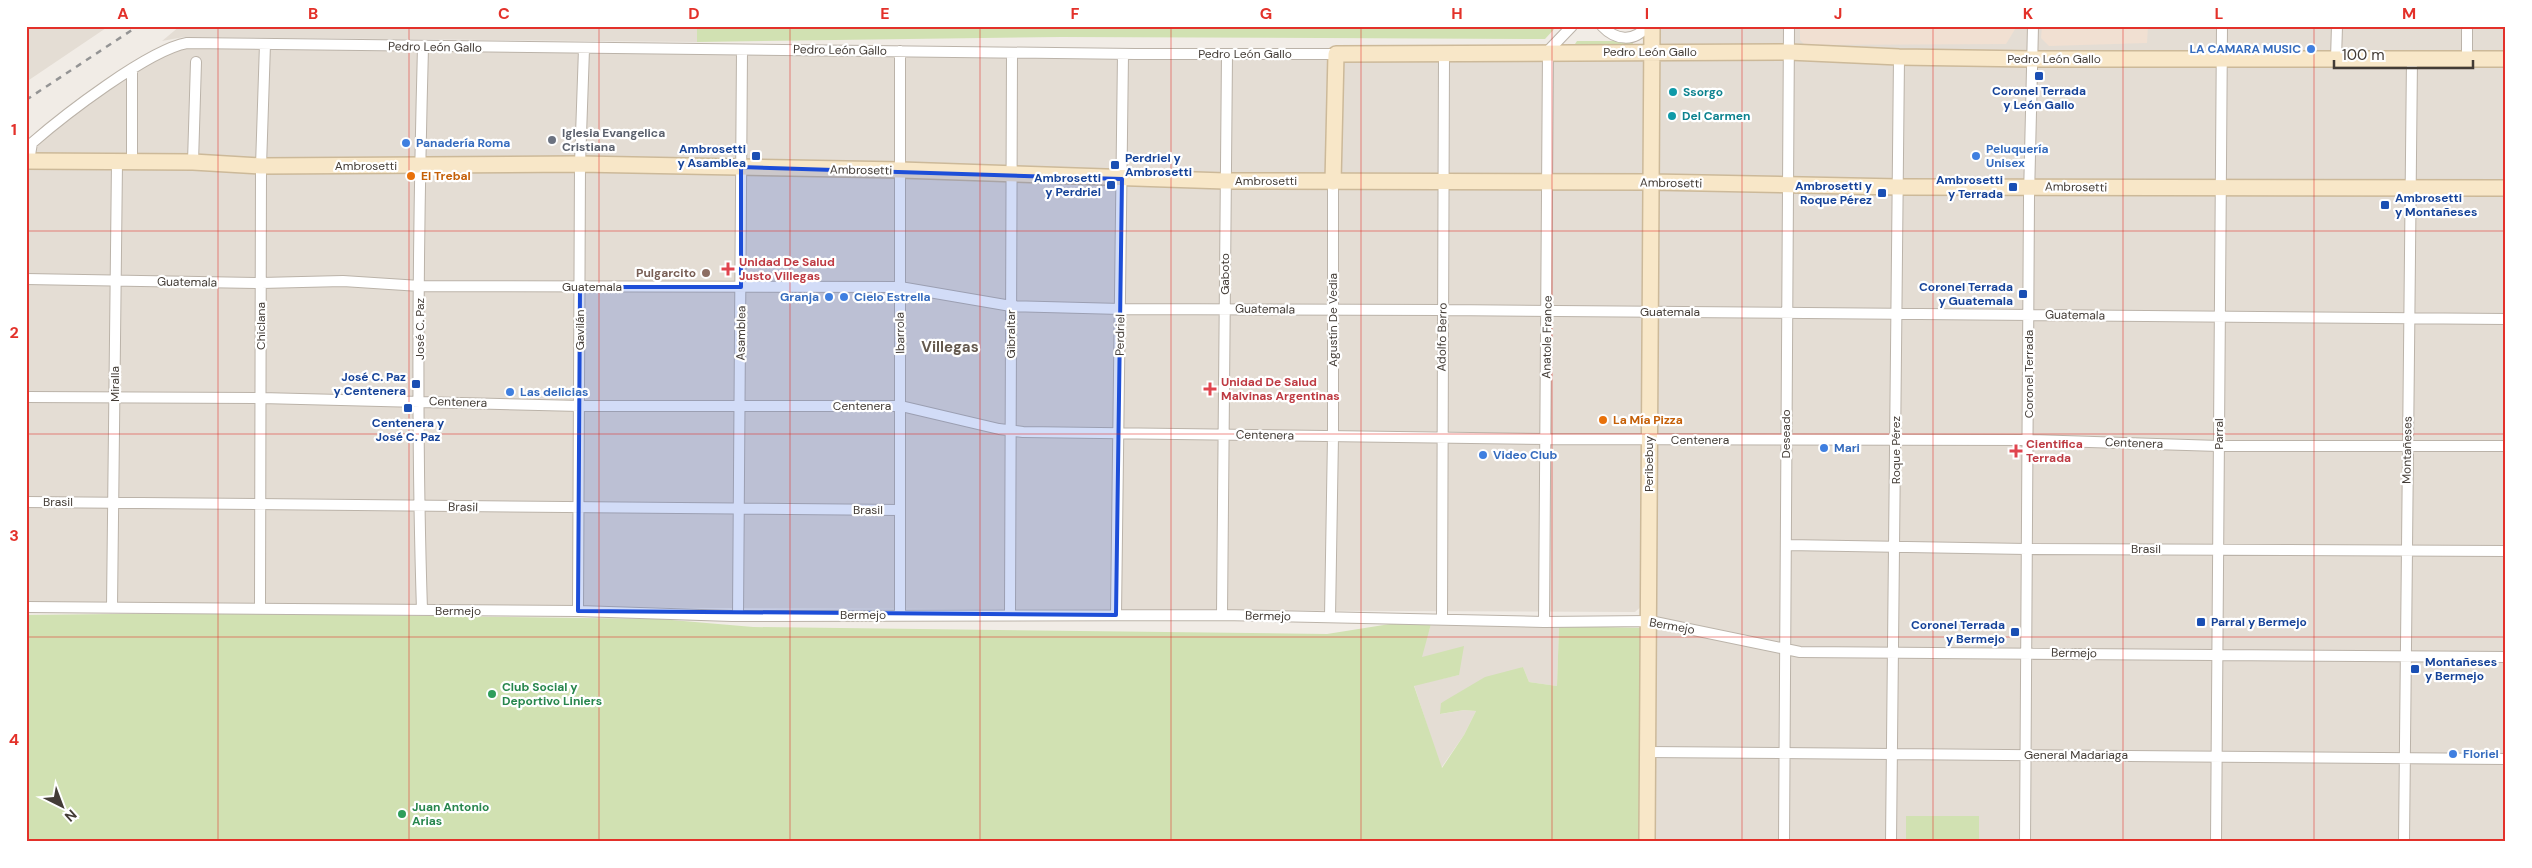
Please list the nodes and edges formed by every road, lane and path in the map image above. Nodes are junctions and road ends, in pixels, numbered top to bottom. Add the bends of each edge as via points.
1 (1572, 26) edge
2 (1602, 26) edge
3 (1647, 26) edge
4 (1652, 26) edge
5 (1789, 26) edge
6 (2033, 26) edge
7 (2222, 26) edge
8 (2337, 26) edge
9 (2467, 26) edge
10 (265, 44) junction
11 (423, 47) junction
12 (584, 49) junction
13 (742, 50) junction
14 (900, 51) junction
15 (1012, 52) junction
16 (1548, 52) junction
17 (1652, 52) junction
18 (1789, 52) junction
19 (1123, 54) junction
20 (1227, 54) junction
21 (1336, 54) junction
22 (1444, 54) junction
23 (1900, 57) junction
24 (2412, 58) junction
25 (2467, 58) junction
26 (2032, 59) junction
27 (2336, 59) junction
28 (2506, 59) edge
29 (2222, 60) junction
30 (196, 62) dead end
31 (132, 70) junction
32 (28, 160) edge
33 (124, 162) junction
34 (193, 162) junction
35 (580, 164) junction
36 (420, 165) junction
37 (261, 166) junction
38 (741, 167) junction
39 (901, 170) junction
40 (1011, 175) junction
41 (1122, 179) junction
42 (1225, 181) junction
43 (1333, 182) junction
44 (1443, 182) junction
45 (1652, 182) junction
46 (1548, 183) junction
47 (1787, 186) junction
48 (2030, 186) junction
49 (1899, 187) junction
50 (2222, 188) junction
51 (2410, 188) junction
52 (2506, 188) edge
53 (26, 279) edge
54 (116, 281) junction
55 (261, 283) junction
56 (420, 286) junction
57 (580, 287) junction
58 (741, 287) junction
59 (900, 287) junction
60 (1011, 306) junction
61 (1120, 309) junction
62 (1226, 309) junction
63 (1333, 310) junction
64 (1443, 310) junction
65 (1547, 310) junction
66 (1651, 312) junction
67 (1786, 313) junction
68 (1896, 314) junction
69 (2029, 314) junction
70 (2220, 318) junction
71 (2407, 318) junction
72 (2506, 319) edge
73 (26, 397) edge
74 (115, 397) junction
75 (261, 398) junction
76 (420, 401) junction
77 (580, 406) junction
78 (740, 406) junction
79 (901, 406) junction
80 (1011, 431) junction
81 (1119, 433) junction
82 (1224, 434) junction
83 (1333, 436) junction
84 (1442, 438) junction
85 (1546, 439) junction
86 (1649, 440) junction
87 (1786, 440) junction
88 (1896, 440) junction
89 (2028, 440) junction
90 (2219, 446) junction
91 (2407, 446) junction
92 (2506, 446) edge
93 (26, 502) edge
94 (114, 502) junction
95 (260, 504) junction
96 (419, 506) junction
97 (580, 508) junction
98 (740, 510) junction
99 (900, 510) junction
100 (1787, 545) junction
101 (1895, 546) junction
102 (2027, 549) junction
103 (2219, 550) junction
104 (2406, 551) junction
105 (2506, 551) edge
106 (26, 607) edge
107 (112, 607) junction
108 (260, 608) junction
109 (422, 610) junction
110 (578, 612) junction
111 (900, 614) junction
112 (1010, 615) junction
113 (1116, 615) junction
114 (1222, 615) junction
115 (738, 616) junction
116 (1330, 617) junction
117 (1442, 619) junction
118 (1650, 621) junction
119 (1544, 622) junction
120 (1785, 650) junction
121 (1895, 652) junction
122 (2027, 652) junction
123 (2218, 656) junction
124 (2405, 657) junction
125 (2506, 657) edge
126 (1647, 752) junction
127 (1784, 754) junction
128 (1893, 754) junction
129 (2025, 755) junction
130 (2217, 756) junction
131 (2404, 757) junction
132 (2506, 759) edge
133 (1647, 842) edge
134 (1784, 842) edge
135 (1891, 842) edge
136 (2025, 842) edge
137 (2216, 842) edge
138 (2404, 842) edge

1 - 16 street
2 - 3 street via 1608,33 1626,38 1635,36
4 - 17 street, Peribebuy
5 - 18 street, Deseado
6 - 26 street, Coronel Terrada
7 - 29 street, Parral
8 - 27 street
9 - 25 street
10 - 11 street, Pedro León Gallo
10 - 31 street, Pedro León Gallo via 176,45
10 - 37 street, Chiclana
11 - 12 street, Pedro León Gallo
11 - 36 street, José C. Paz
12 - 13 street, Pedro León Gallo
12 - 35 street, Gavilán
13 - 14 street, Pedro León Gallo
13 - 38 street, Asamblea
14 - 15 street, Pedro León Gallo
14 - 39 street, Ibarrola
15 - 19 street, Pedro León Gallo
15 - 40 street, Gibraltar
16 - 17 street, Pedro León Gallo
16 - 22 street, Pedro León Gallo
16 - 46 street, Anatole France
17 - 18 street, Pedro León Gallo
17 - 45 street, Peribebuy
18 - 23 street, Pedro León Gallo
18 - 47 street, Deseado
19 - 20 street, Pedro León Gallo
19 - 41 street, Perdriel
20 - 21 street, Pedro León Gallo
20 - 42 street, Gaboto
21 - 22 street, Pedro León Gallo
21 - 43 street, Agustín De Vedia
22 - 44 street, Adolfo Berro
23 - 26 street, Pedro León Gallo
23 - 49 street, Roque Pérez
24 - 25 street, Pedro León Gallo
24 - 27 street, Pedro León Gallo
24 - 51 street, Montañeses
25 - 28 street, Pedro León Gallo
26 - 29 street, Pedro León Gallo
26 - 48 street, Coronel Terrada
27 - 29 street, Pedro León Gallo
29 - 50 street, Parral
30 - 34 street
31 - 32 street, Pedro León Gallo via 32,143
31 - 33 street, Miralla
32 - 33 street, Ambrosetti
33 - 34 street, Ambrosetti
33 - 54 street, Miralla
34 - 37 street, Ambrosetti
35 - 36 street, Ambrosetti
35 - 38 street, Ambrosetti
35 - 57 street, Gavilán
36 - 37 street, Ambrosetti
36 - 56 street, José C. Paz
37 - 55 street, Chiclana
38 - 39 street, Ambrosetti
38 - 58 street, Asamblea
39 - 40 street, Ambrosetti
39 - 59 street, Ibarrola
40 - 41 street, Ambrosetti
40 - 60 street, Gibraltar
41 - 42 street, Ambrosetti
41 - 61 street, Perdriel
42 - 43 street, Ambrosetti
42 - 62 street, Gaboto
43 - 44 street, Ambrosetti
43 - 63 street, Agustín De Vedia
44 - 46 street, Ambrosetti
44 - 64 street, Adolfo Berro
45 - 46 street, Ambrosetti
45 - 47 street, Ambrosetti
45 - 66 street, Peribebuy
46 - 65 street, Anatole France
47 - 49 street, Ambrosetti
47 - 67 street, Deseado
48 - 49 street, Ambrosetti
48 - 50 street, Ambrosetti
48 - 69 street, Coronel Terrada
49 - 68 street, Roque Pérez
50 - 51 street, Ambrosetti
50 - 70 street, Parral
51 - 52 street, Ambrosetti
51 - 71 street, Montañeses
53 - 54 street, Guatemala
54 - 55 street, Guatemala
54 - 74 street, Miralla
55 - 56 street, Guatemala via 343,281
55 - 75 street, Chiclana
56 - 57 street, Guatemala
56 - 76 street, José C. Paz
57 - 58 street, Guatemala
57 - 77 street, Gavilán
58 - 59 street, Guatemala
58 - 78 street, Asamblea
59 - 60 street, Guatemala
59 - 79 street, Ibarrola
60 - 61 street, Guatemala
60 - 80 street, Gibraltar
61 - 62 street, Guatemala
61 - 81 street, Perdriel
62 - 63 street, Guatemala
62 - 82 street, Gaboto
63 - 64 street, Guatemala
63 - 83 street, Agustín De Vedia
64 - 65 street, Guatemala
64 - 84 street, Adolfo Berro
65 - 66 street, Guatemala
65 - 85 street, Anatole France
66 - 67 street, Guatemala
66 - 86 street, Peribebuy
67 - 68 street, Guatemala
67 - 87 street, Deseado
68 - 69 street, Guatemala
68 - 88 street, Roque Pérez
69 - 70 street, Guatemala
69 - 89 street, Coronel Terrada
70 - 71 street, Guatemala
70 - 90 street, Parral
71 - 72 street, Guatemala
71 - 91 street, Montañeses
73 - 74 street, Centenera
74 - 75 street, Centenera
74 - 94 street, Miralla
75 - 76 street, Centenera
75 - 95 street, Chiclana
76 - 77 street, Centenera
76 - 96 street, José C. Paz
77 - 78 street, Centenera
77 - 97 street, Gavilán
78 - 79 street, Centenera
78 - 98 street, Asamblea
79 - 80 street, Centenera
79 - 99 street, Ibarrola
80 - 81 street, Centenera
80 - 112 street, Gibraltar
81 - 82 street, Centenera
81 - 113 street, Perdriel
82 - 83 street, Centenera
82 - 114 street, Gaboto
83 - 84 street, Centenera
83 - 116 street, Agustín De Vedia
84 - 85 street, Centenera
84 - 117 street, Adolfo Berro
85 - 86 street, Centenera
85 - 119 street, Anatole France
86 - 87 street, Centenera
86 - 118 street, Peribebuy
87 - 88 street, Centenera
87 - 100 street, Deseado
88 - 89 street, Centenera
88 - 101 street, Roque Pérez
89 - 90 street, Centenera
89 - 102 street, Coronel Terrada
90 - 91 street, Centenera
90 - 103 street, Parral
91 - 92 street, Centenera
91 - 104 street, Montañeses
93 - 94 street, Brasil
94 - 95 street, Brasil
94 - 107 street, Miralla
95 - 96 street, Brasil
95 - 108 street, Chiclana
96 - 97 street, Brasil
96 - 109 street, José C. Paz
97 - 98 street, Brasil
97 - 110 street, Gavilán
98 - 99 street, Brasil
98 - 115 street, Asamblea
99 - 111 street, Ibarrola
100 - 101 street, Brasil
100 - 120 street, Deseado
101 - 102 street, Brasil
101 - 121 street, Roque Pérez
102 - 103 street, Brasil
102 - 122 street, Coronel Terrada
103 - 104 street, Brasil
103 - 123 street, Parral
104 - 105 street, Brasil
104 - 124 street, Montañeses
106 - 107 street, Bermejo
107 - 108 street, Bermejo
108 - 109 street, Bermejo
109 - 110 street, Bermejo
110 - 115 street, Bermejo
111 - 112 street, Bermejo
111 - 115 street, Bermejo
112 - 113 street, Bermejo
113 - 114 street, Bermejo
114 - 116 street, Bermejo
116 - 117 street, Bermejo
117 - 119 street, Bermejo
118 - 119 street, Bermejo
118 - 120 street, Bermejo
118 - 126 street, Peribebuy
120 - 121 street, Bermejo
120 - 127 street, Deseado
121 - 122 street, Bermejo
121 - 128 street, Roque Pérez
122 - 123 street, Bermejo
122 - 129 street, Coronel Terrada
123 - 124 street, Bermejo
123 - 130 street, Parral
124 - 125 street, Bermejo
124 - 131 street, Montañeses
126 - 127 street, General Madariaga
126 - 133 street, Peribebuy
127 - 128 street, General Madariaga
127 - 134 street, Deseado
128 - 129 street, General Madariaga
128 - 135 street, Roque Pérez
129 - 130 street, General Madariaga
129 - 136 street, Coronel Terrada
130 - 131 street, General Madariaga
130 - 137 street, Parral
131 - 132 street, General Madariaga
131 - 138 street, Montañeses

